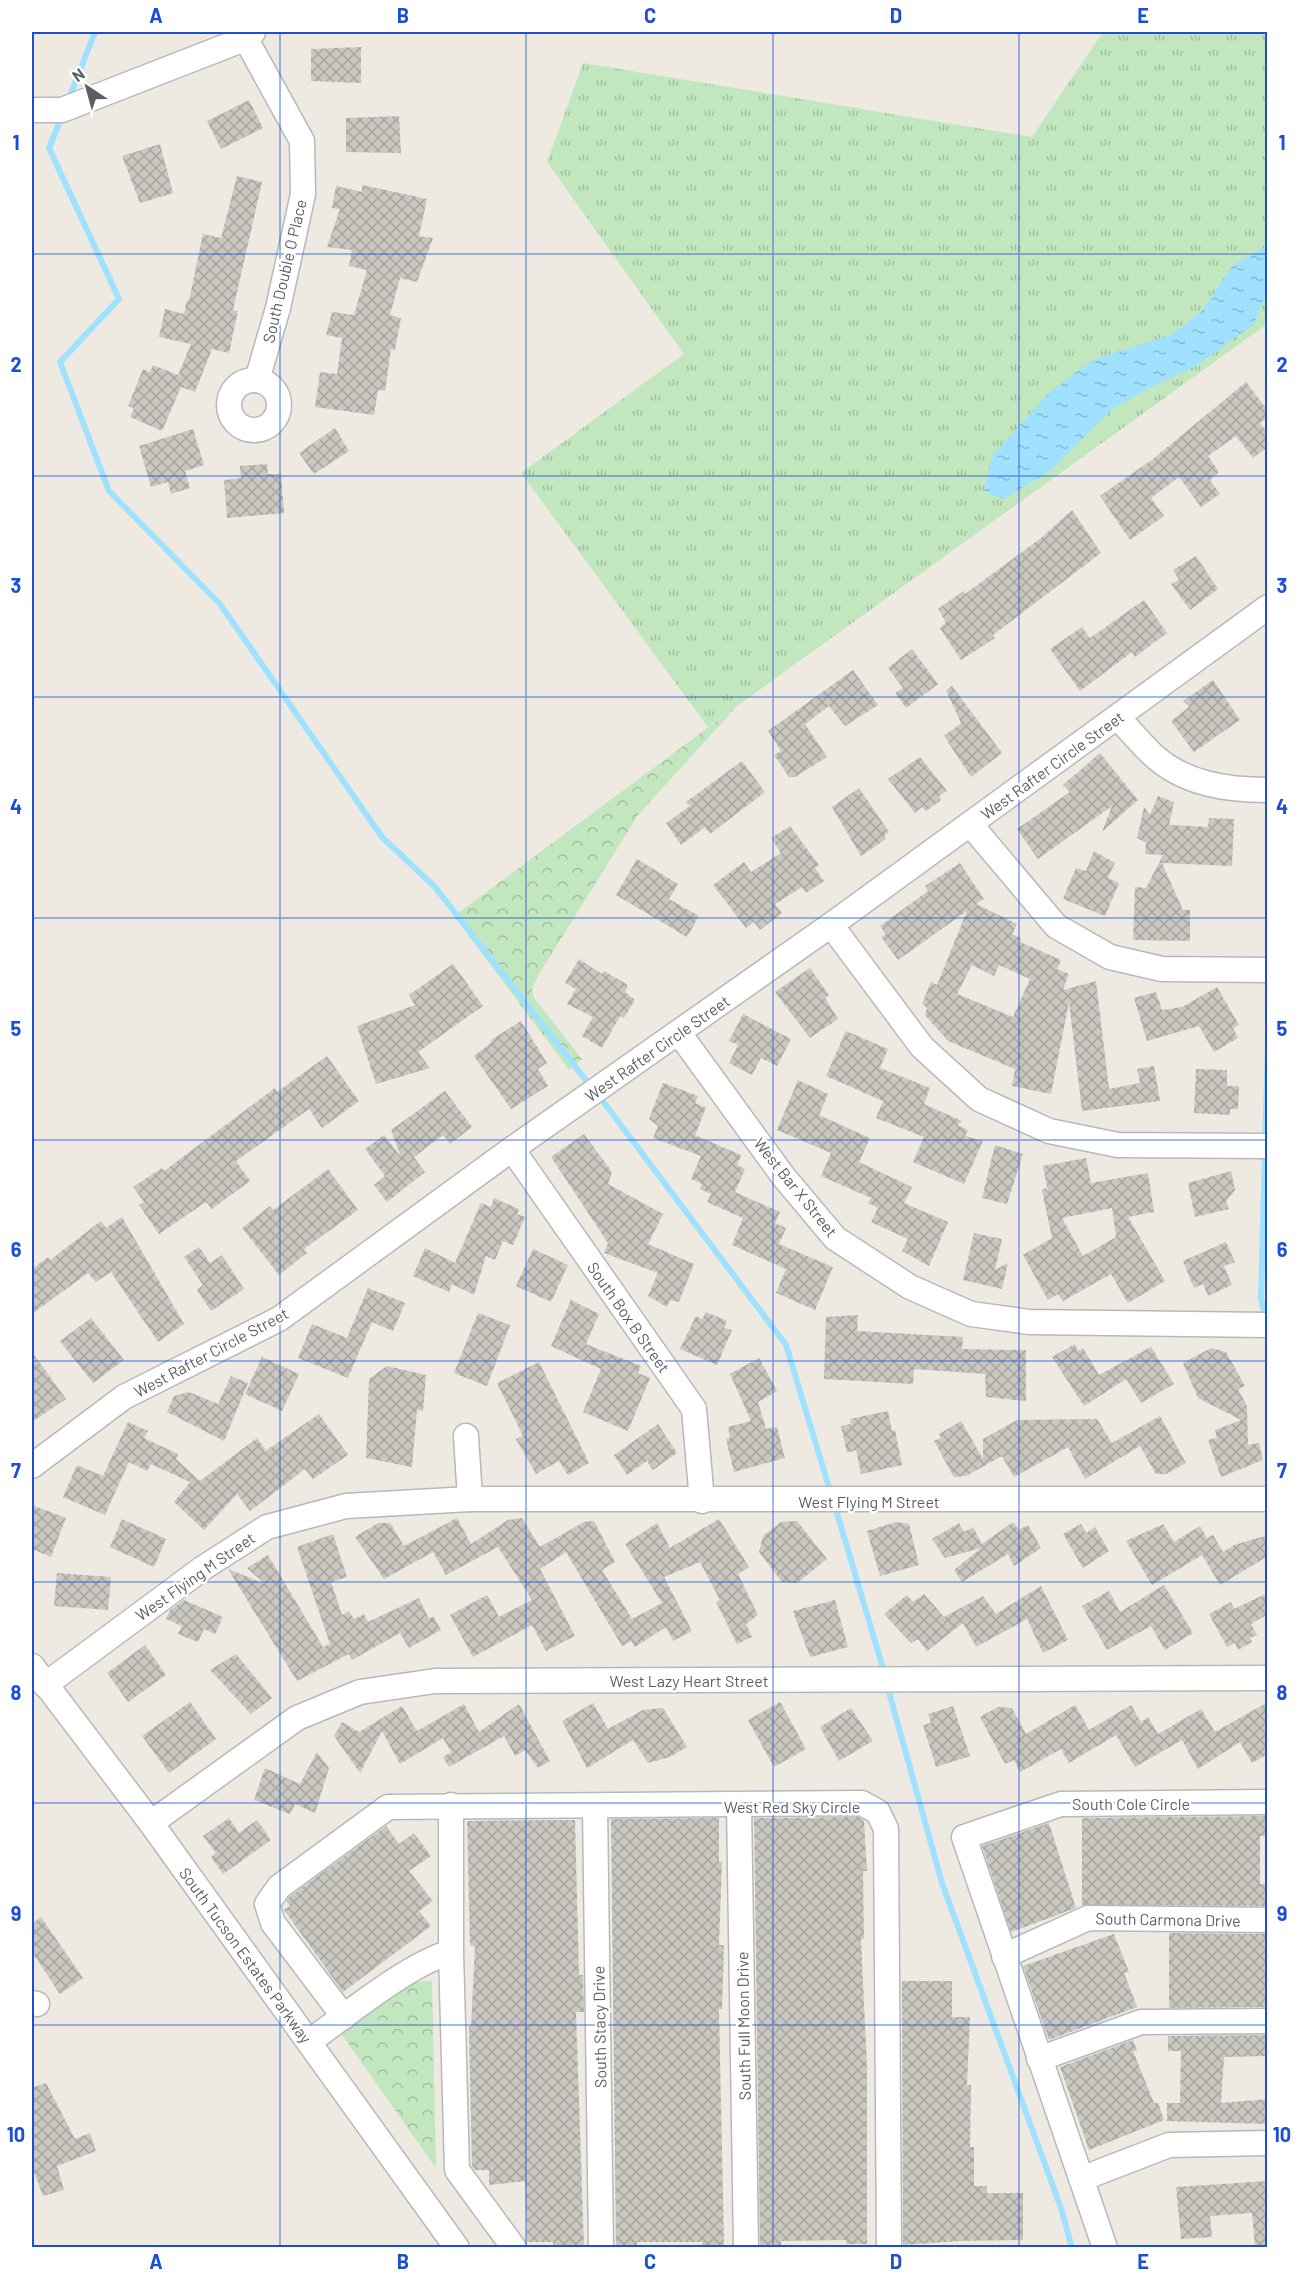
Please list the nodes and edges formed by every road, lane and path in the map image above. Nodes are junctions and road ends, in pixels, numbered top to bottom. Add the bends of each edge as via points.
1 (248, 34) edge
2 (32, 110) edge
3 (257, 380) dead end
4 (1268, 607) edge
5 (1118, 718) junction
6 (1268, 790) edge
7 (970, 824) junction
8 (831, 925) junction
9 (1268, 970) edge
10 (679, 1033) junction
11 (1268, 1146) edge
12 (512, 1149) junction
13 (1268, 1325) edge
14 (466, 1436) dead end
15 (32, 1466) edge
16 (470, 1499) junction
17 (1268, 1499) edge
18 (702, 1501) junction
19 (32, 1666) edge
20 (1268, 1678) edge
21 (45, 1685) junction
22 (1268, 1802) edge
23 (450, 1805) junction
24 (739, 1805) junction
25 (595, 1806) junction
26 (151, 1823) junction
27 (1268, 1920) edge
28 (451, 1952) junction
29 (1004, 1956) junction
30 (344, 2017) junction
31 (1268, 2021) edge
32 (309, 2042) junction
33 (1039, 2059) junction
34 (1268, 2143) edge
35 (1081, 2179) junction
36 (457, 2247) edge
37 (514, 2247) edge
38 (602, 2247) edge
39 (746, 2247) edge
40 (889, 2247) edge
41 (1105, 2247) edge

1 - 2 street via 62,110
1 - 3 street, South Double O Place via 302,141 303,194 278,308
4 - 5 street, West Rafter Circle Street
5 - 6 street via 1155,757 1197,782
5 - 7 street, West Rafter Circle Street
7 - 8 street, West Rafter Circle Street
7 - 9 street via 1056,926 1110,957 1162,969
8 - 10 street, West Rafter Circle Street
8 - 11 street via 922,1047 979,1099 1049,1131 1118,1145
10 - 12 street, West Rafter Circle Street
10 - 13 street, West Bar X Street via 783,1176 835,1238 910,1287 971,1314 1029,1322
12 - 15 street, West Rafter Circle Street via 279,1318 124,1397
12 - 18 street, South Box B Street via 694,1409
14 - 16 street
16 - 18 street, West Flying M Street
16 - 21 street, West Flying M Street via 346,1506 267,1527 202,1568
17 - 18 street, West Flying M Street
19 - 21 street, South Tucson Estates Parkway
20 - 26 street, West Lazy Heart Street via 435,1681 360,1692 297,1718
21 - 26 street, South Tucson Estates Parkway
22 - 29 street, South Cole Circle via 1061,1804 964,1837
23 - 25 street, West Red Sky Circle
23 - 28 street
23 - 30 street, West Red Sky Circle via 388,1807 279,1887 267,1904 273,1923
24 - 25 street, West Red Sky Circle
24 - 39 street, South Full Moon Drive
24 - 40 street, West Red Sky Circle via 862,1803 878,1812 886,1829
25 - 38 street, South Stacy Drive
26 - 32 street, South Tucson Estates Parkway
27 - 29 street, South Carmona Drive via 1088,1918
28 - 30 street via 436,1956
28 - 37 street via 457,2170
29 - 33 street
30 - 32 street
31 - 33 street via 1141,2022
32 - 36 street, South Tucson Estates Parkway
33 - 35 street
34 - 35 street via 1169,2145
35 - 41 street

